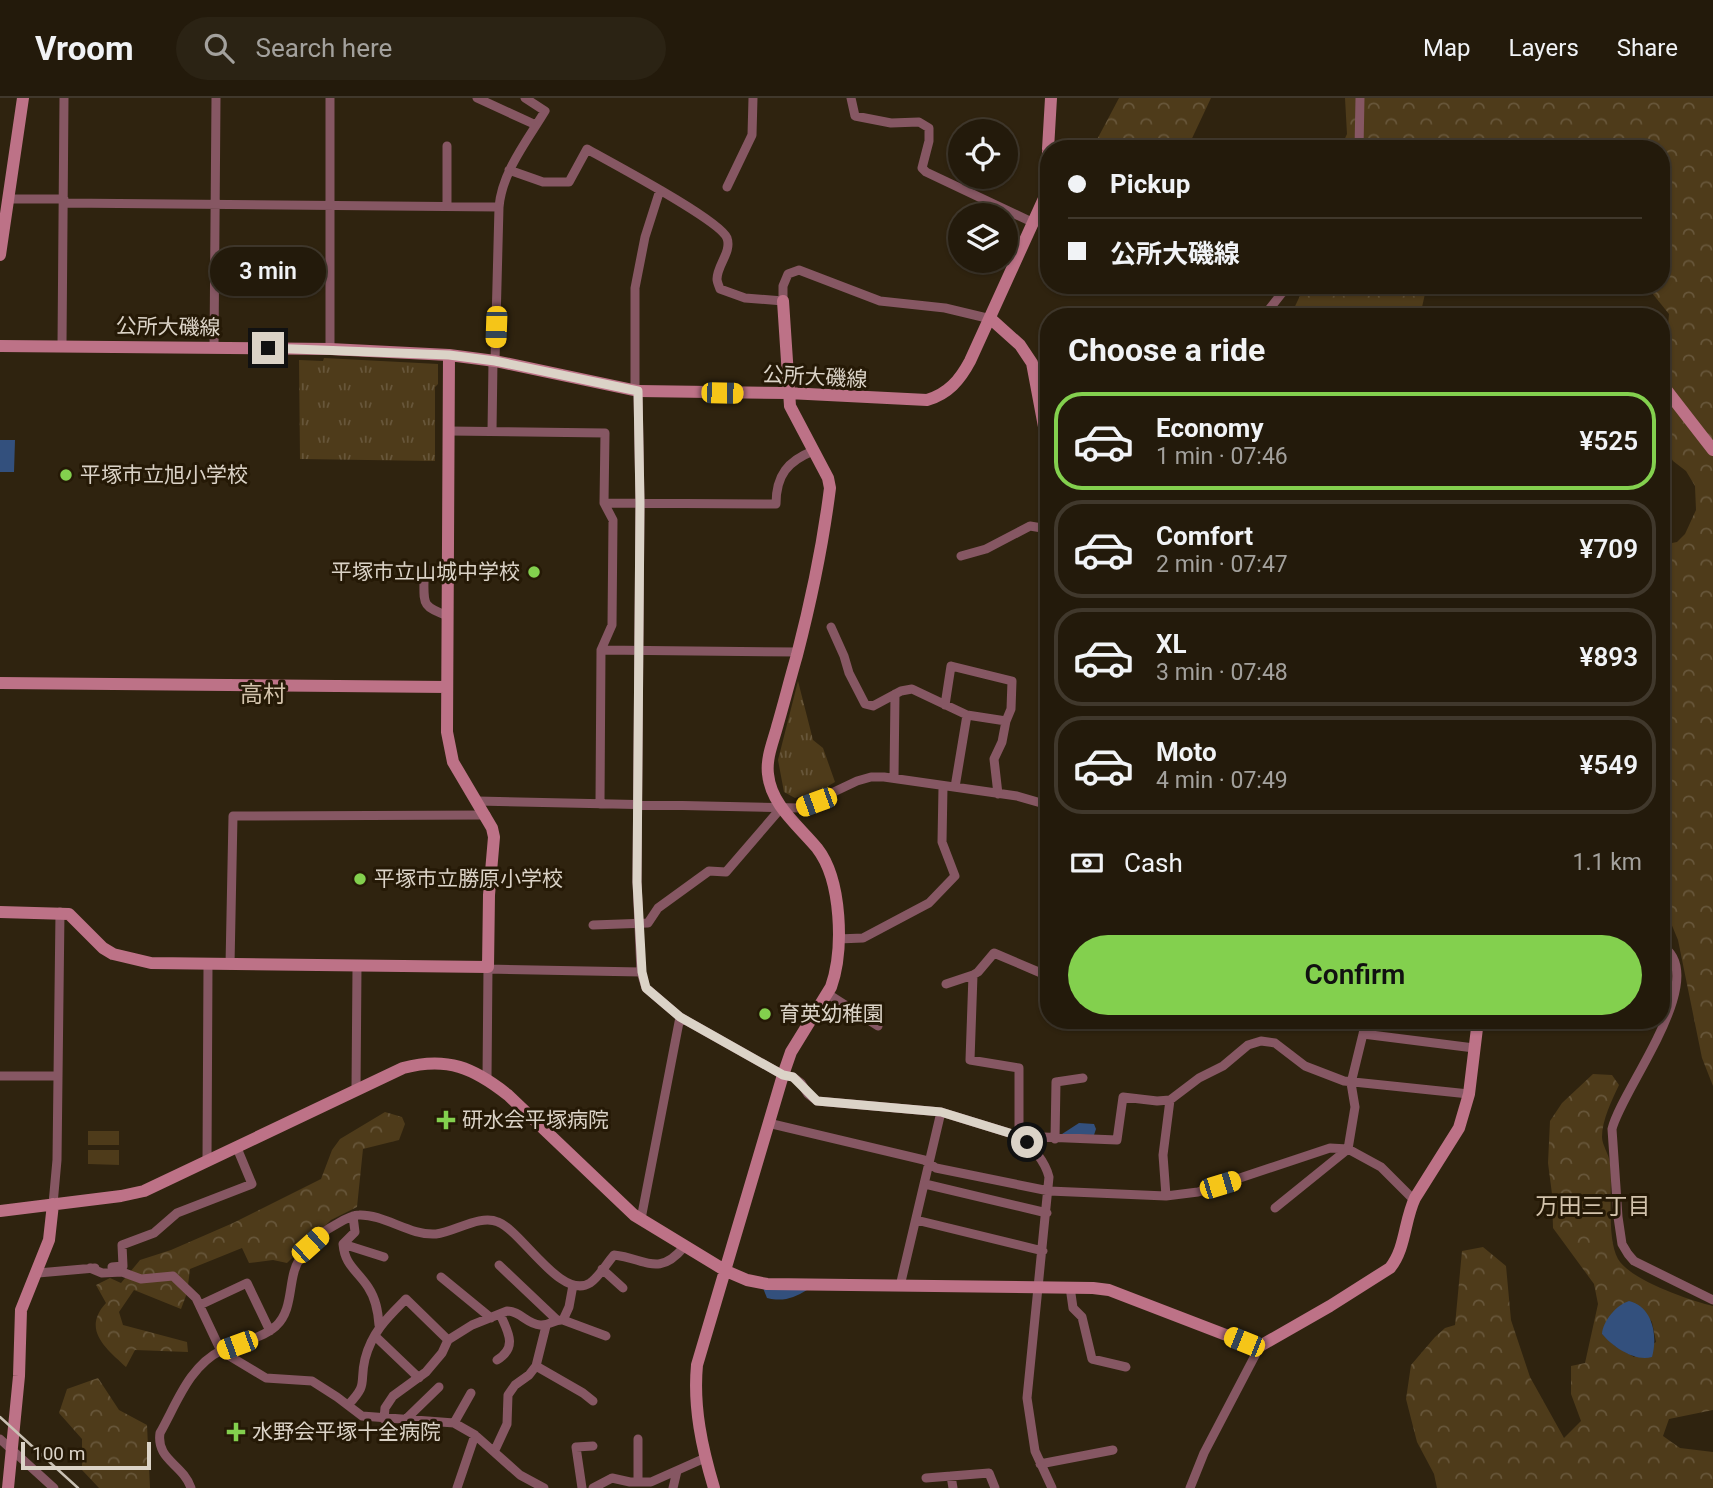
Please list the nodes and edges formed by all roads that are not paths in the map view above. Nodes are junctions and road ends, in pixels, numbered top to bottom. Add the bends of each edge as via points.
1 (23, 98) edge
2 (64, 98) edge
3 (216, 98) edge
4 (330, 98) edge
5 (477, 98) edge
6 (525, 98) edge
7 (753, 98) edge
8 (850, 98) edge
9 (1051, 98) edge
10 (1360, 98) edge
11 (537, 125) junction
12 (1049, 140) edge
13 (1359, 140) edge
14 (447, 146) dead end
15 (509, 170) junction
16 (727, 187) dead end
17 (660, 190) junction
18 (8, 199) junction
19 (64, 201) junction
20 (215, 204) junction
21 (329, 205) junction
22 (447, 206) junction
23 (499, 207) junction
24 (1040, 208) edge
25 (1034, 223) junction
26 (0, 255) edge
27 (1281, 294) edge
28 (783, 301) junction
29 (1270, 308) edge
30 (991, 319) junction
31 (62, 345) junction
32 (0, 346) edge
33 (214, 347) junction
34 (330, 349) junction
35 (449, 355) junction
36 (494, 361) junction
37 (637, 390) junction
38 (788, 393) junction
39 (1670, 395) edge
40 (1040, 406) edge
41 (449, 431) junction
42 (492, 432) junction
43 (1713, 450) edge
44 (813, 451) junction
45 (604, 503) junction
46 (640, 503) junction
47 (1040, 528) edge
48 (961, 556) dead end
49 (447, 567) junction
50 (448, 616) junction
51 (831, 627) dead end
52 (601, 650) junction
53 (637, 650) junction
54 (797, 652) junction
55 (0, 683) edge
56 (447, 687) junction
57 (895, 694) junction
58 (945, 705) junction
59 (967, 715) junction
60 (1006, 721) junction
61 (894, 778) junction
62 (943, 787) junction
63 (955, 787) junction
64 (998, 794) junction
65 (477, 801) junction
66 (1040, 803) edge
67 (600, 804) junction
68 (638, 805) junction
69 (781, 808) junction
70 (486, 816) junction
71 (0, 912) edge
72 (60, 912) junction
73 (593, 925) dead end
74 (639, 925) junction
75 (838, 939) junction
76 (1670, 955) edge
77 (208, 965) junction
78 (230, 965) junction
79 (357, 967) junction
80 (488, 968) junction
81 (642, 972) junction
82 (1040, 973) edge
83 (972, 975) junction
84 (946, 984) dead end
85 (828, 994) junction
86 (680, 1017) junction
87 (1670, 1017) edge
88 (878, 1026) dead end
89 (1364, 1029) edge
90 (1477, 1029) edge
91 (1664, 1029) edge
92 (1363, 1034) junction
93 (1474, 1048) junction
94 (783, 1075) junction
95 (0, 1076) edge
96 (58, 1076) junction
97 (487, 1079) junction
98 (1083, 1079) dead end
99 (1351, 1083) junction
100 (356, 1090) junction
101 (1469, 1094) junction
102 (1170, 1100) junction
103 (941, 1112) junction
104 (768, 1123) junction
105 (1019, 1136) junction
106 (1055, 1139) junction
107 (237, 1148) junction
108 (1348, 1149) junction
109 (207, 1162) junction
110 (929, 1165) junction
111 (925, 1184) junction
112 (1049, 1191) junction
113 (1166, 1196) junction
114 (1415, 1198) junction
115 (53, 1204) junction
116 (1275, 1208) dead end
117 (0, 1211) edge
118 (1047, 1213) junction
119 (353, 1216) junction
120 (641, 1219) junction
121 (916, 1220) junction
122 (342, 1244) junction
123 (684, 1247) junction
124 (1042, 1251) junction
125 (384, 1257) dead end
126 (499, 1265) dead end
127 (90, 1268) junction
128 (602, 1269) junction
129 (726, 1271) junction
130 (37, 1273) junction
131 (442, 1278) dead end
132 (573, 1285) junction
133 (900, 1286) junction
134 (1038, 1287) junction
135 (1070, 1287) junction
136 (623, 1288) dead end
137 (1713, 1300) edge
138 (200, 1305) junction
139 (496, 1316) junction
140 (560, 1320) junction
141 (379, 1325) junction
142 (546, 1326) junction
143 (270, 1331) junction
144 (375, 1336) junction
145 (606, 1336) dead end
146 (448, 1340) junction
147 (1260, 1346) junction
148 (221, 1351) junction
149 (497, 1360) dead end
150 (536, 1366) junction
151 (1126, 1367) dead end
152 (419, 1378) junction
153 (439, 1387) dead end
154 (471, 1393) dead end
155 (593, 1401) dead end
156 (348, 1405) junction
157 (384, 1419) junction
158 (405, 1420) junction
159 (454, 1423) junction
160 (475, 1436) junction
161 (0, 1439) edge
162 (638, 1439) dead end
163 (593, 1446) dead end
164 (1113, 1450) dead end
165 (11, 1451) junction
166 (494, 1452) junction
167 (705, 1458) junction
168 (1040, 1464) junction
169 (677, 1471) junction
170 (951, 1476) junction
171 (926, 1478) dead end
172 (638, 1482) junction
173 (8, 1488) edge
174 (54, 1488) edge
175 (191, 1488) edge
176 (457, 1488) edge
177 (544, 1488) edge
178 (582, 1488) edge
179 (593, 1488) edge
180 (673, 1488) edge
181 (714, 1488) edge
182 (953, 1488) edge
183 (995, 1488) edge
184 (1052, 1488) edge
185 (1190, 1488) edge

1 - 18 street
2 - 19 street
3 - 20 street
4 - 21 street
5 - 11 street
6 - 11 street via 545,111
7 - 16 street via 752,135
8 - 25 street via 855,116 891,123 919,122 929,128 922,167 926,172
9 - 12 street, 公所大磯線
10 - 13 street
11 - 15 street
14 - 22 street
15 - 17 street via 543,182 569,182 587,149
15 - 23 street
17 - 28 street via 726,234 729,244 716,278 720,289 745,298
17 - 37 street via 635,288
18 - 19 street
18 - 26 street
19 - 20 street
19 - 31 street
20 - 21 street
20 - 33 street
21 - 22 street
21 - 34 street
22 - 23 street
23 - 36 street
24 - 25 street, 公所大磯線
25 - 30 street, 公所大磯線
27 - 29 street
28 - 30 street via 788,274 799,270 880,301
28 - 38 street
30 - 38 street, 公所大磯線 via 963,374 936,398
30 - 40 street via 1032,363
31 - 32 street, 公所大磯線
31 - 33 street, 公所大磯線
33 - 34 street, 公所大磯線
34 - 35 street, 公所大磯線
35 - 36 street, 公所大磯線
35 - 41 street
36 - 37 street, 公所大磯線
36 - 42 street
37 - 38 street, 公所大磯線
37 - 46 street
38 - 44 street
39 - 43 street
41 - 42 street
41 - 49 street
42 - 45 street via 604,433
44 - 46 street via 782,473 776,504
44 - 54 street via 830,488
45 - 46 street
45 - 52 street via 613,520 612,625
46 - 53 street
47 - 48 street via 1031,526
49 - 50 street
49 - 50 street via 430,570 424,577 424,603
50 - 56 street
51 - 57 street via 865,704 873,706
52 - 53 street
52 - 67 street
53 - 54 street
53 - 68 street
54 - 69 street via 767,767
55 - 56 street
56 - 65 street via 449,748
57 - 58 street via 912,689
57 - 61 street
58 - 59 street
58 - 60 street via 951,666 1012,681
59 - 60 street
59 - 63 street
60 - 64 street via 994,759
61 - 62 street
61 - 69 street via 871,777 800,808
62 - 63 street
62 - 75 street via 942,842 955,876 929,903 863,938
63 - 64 street
64 - 66 street
65 - 67 street
65 - 70 street
67 - 68 street
68 - 69 street
68 - 74 street
69 - 74 street via 726,872 709,871 658,908 648,923
69 - 75 street via 825,863 838,908
70 - 78 street via 233,816
70 - 80 street via 494,838
71 - 72 street
72 - 77 street via 69,914 113,954 150,963
72 - 96 street
73 - 74 street
74 - 81 street
75 - 85 street via 835,976
76 - 87 street via 1677,963 1679,978
77 - 78 street
77 - 109 street
78 - 79 street
79 - 80 street
79 - 100 street
80 - 81 street
80 - 97 street
81 - 86 street via 646,988
82 - 83 street via 994,953
83 - 84 street
83 - 105 street via 970,1060 1018,1068
85 - 88 street
85 - 94 street via 791,1052
86 - 94 street
86 - 120 street
89 - 92 street
90 - 93 street
91 - 137 street via 1612,1129 1622,1244 1634,1261
92 - 93 street
92 - 99 street
93 - 101 street
94 - 103 street via 793,1077 823,1103
94 - 104 street
95 - 96 street
96 - 115 street
97 - 100 street via 463,1067 423,1062
97 - 120 street
98 - 106 street via 1056,1082
99 - 101 street
99 - 102 street via 1316,1072 1275,1043 1261,1041 1248,1045
99 - 108 street via 1356,1107
100 - 107 street
101 - 114 street via 1459,1128
102 - 106 street via 1123,1097 1117,1140
102 - 113 street via 1163,1155
103 - 105 street
103 - 110 street
104 - 110 street via 924,1160
104 - 129 street
105 - 106 street
105 - 112 street via 1046,1166
107 - 109 street
107 - 127 street via 252,1184 177,1213 154,1233 122,1245 123,1266
108 - 113 street via 1331,1148 1198,1192
108 - 114 street via 1381,1167
108 - 116 street
109 - 115 street via 144,1191
110 - 111 street
110 - 112 street
111 - 118 street
111 - 121 street
112 - 113 street
112 - 118 street
114 - 147 street via 1401,1249 1390,1268
115 - 117 street
115 - 130 street via 49,1240
118 - 124 street
119 - 122 street via 355,1231
119 - 132 street via 436,1234 491,1220 500,1222 527,1250
119 - 143 street via 332,1226 299,1259 289,1302
120 - 123 street
121 - 124 street
121 - 133 street
122 - 125 street
122 - 141 street via 344,1258 371,1292
123 - 128 street via 662,1264 614,1255
123 - 129 street
124 - 134 street
126 - 140 street
127 - 130 street
127 - 138 street via 141,1279 173,1276
128 - 132 street via 593,1281 582,1287
128 - 136 street
129 - 133 street via 767,1284
129 - 167 street via 697,1365 696,1397
130 - 165 street via 21,1310
131 - 139 street
132 - 140 street via 569,1307
133 - 134 street
134 - 135 street
134 - 168 street via 1027,1398
135 - 147 street via 1109,1290
135 - 151 street via 1092,1359
138 - 143 street via 247,1283
138 - 148 street
139 - 142 street via 514,1311 530,1323
139 - 146 street
139 - 149 street via 508,1332 510,1344 506,1355
140 - 142 street
140 - 145 street
141 - 144 street
141 - 146 street via 406,1299
142 - 150 street
143 - 148 street
144 - 152 street
144 - 156 street via 366,1357 362,1391
146 - 152 street via 443,1353
147 - 185 street
148 - 156 street via 266,1378 312,1381
148 - 175 street via 199,1365 160,1433 165,1456
150 - 155 street
150 - 166 street via 508,1395 507,1424
152 - 157 street via 393,1396
153 - 158 street
154 - 159 street
156 - 157 street via 362,1416
157 - 158 street
158 - 159 street
159 - 160 street
160 - 166 street
160 - 176 street
161 - 165 street
162 - 172 street
163 - 178 street via 576,1447
164 - 168 street
165 - 173 street
165 - 174 street
166 - 177 street
167 - 169 street
167 - 181 street
168 - 184 street
169 - 172 street via 651,1482
169 - 180 street
170 - 171 street
170 - 182 street
170 - 183 street via 989,1473
172 - 179 street via 612,1478

